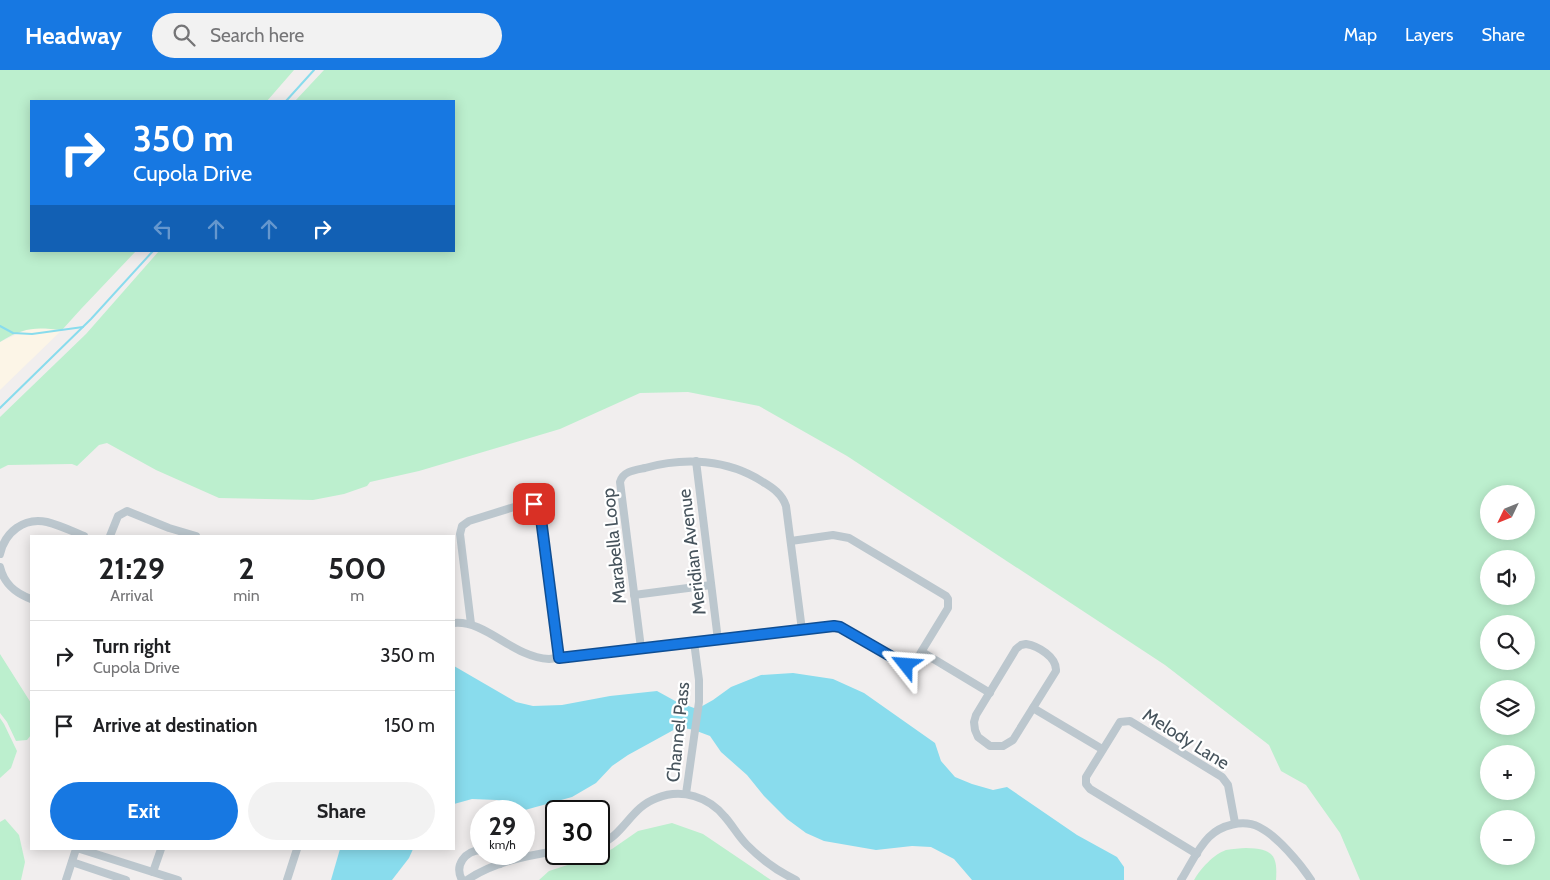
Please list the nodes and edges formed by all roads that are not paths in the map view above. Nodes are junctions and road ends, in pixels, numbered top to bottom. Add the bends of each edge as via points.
1 (696, 461) junction
2 (81, 535) edge
3 (110, 535) edge
4 (188, 535) edge
5 (791, 541) junction
6 (0, 554) edge
7 (0, 566) edge
8 (711, 585) junction
9 (634, 594) junction
10 (30, 599) edge
11 (455, 623) edge
12 (471, 624) junction
13 (802, 630) junction
14 (718, 640) junction
15 (694, 642) junction
16 (641, 648) junction
17 (922, 652) junction
18 (559, 658) junction
19 (990, 693) junction
20 (1033, 708) junction
21 (1102, 750) junction
22 (686, 794) junction
23 (1234, 823) junction
24 (610, 839) edge
25 (76, 850) edge
26 (83, 850) edge
27 (161, 850) edge
28 (297, 850) edge
29 (470, 853) edge
30 (1197, 854) junction
31 (72, 862) junction
32 (497, 865) edge
33 (153, 872) junction
34 (66, 880) edge
35 (126, 880) edge
36 (178, 880) edge
37 (287, 880) edge
38 (462, 880) edge
39 (467, 880) edge
40 (796, 880) edge
41 (1181, 880) edge
42 (1310, 880) edge

1 - 5 street, Marabella Loop via 732,467 775,489 786,506
1 - 8 street, Meridian Avenue
1 - 9 street, Marabella Loop via 651,466 621,478
2 - 6 street via 51,523 32,522 11,533
3 - 4 street via 118,516 127,511
5 - 13 street, Marabella Loop
5 - 17 street via 834,535 849,538 944,594 948,608
7 - 10 street via 11,588
8 - 9 street
8 - 14 street, Meridian Avenue
9 - 16 street, Marabella Loop
11 - 12 street
12 - 18 street via 525,654
12 - 18 street via 460,534 462,526 527,503 534,504 540,511
13 - 14 street
13 - 17 street via 840,627 906,665 915,662
14 - 15 street
15 - 16 street
15 - 22 street, Channel Pass via 699,702
16 - 18 street
17 - 19 street
19 - 20 street via 974,722 978,737 990,746 999,747 1011,742
19 - 20 street via 1016,650 1021,645 1030,644 1051,657 1056,665
20 - 21 street
21 - 23 street, Melody Lane via 1120,722 1130,721 1222,777 1228,785
21 - 30 street via 1086,777 1088,787
22 - 24 street via 665,795 647,802
22 - 40 street via 712,803 756,854
23 - 30 street via 1209,836
23 - 42 street via 1259,827 1274,838
25 - 31 street
26 - 33 street
27 - 33 street
28 - 37 street
29 - 38 street via 461,862 459,872
30 - 41 street
31 - 34 street
31 - 35 street
32 - 39 street
33 - 36 street

